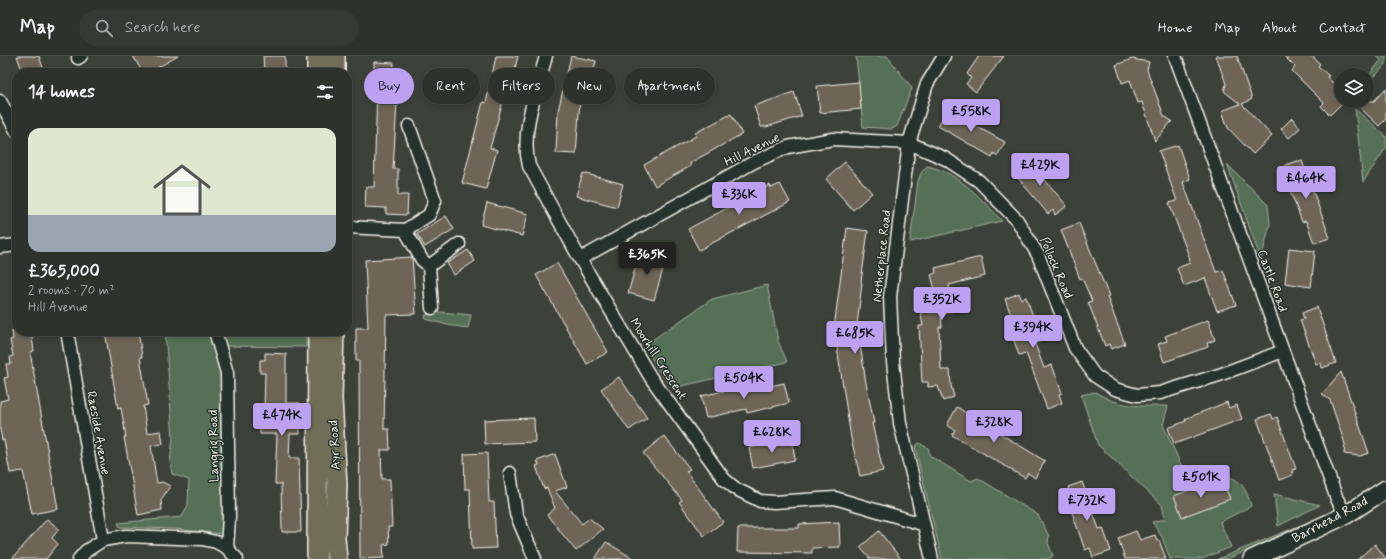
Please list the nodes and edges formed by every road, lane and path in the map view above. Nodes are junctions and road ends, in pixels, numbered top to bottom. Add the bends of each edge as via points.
1 (317, 56) edge
2 (335, 56) edge
3 (546, 56) edge
4 (944, 56) edge
5 (1175, 56) edge
6 (317, 68) edge
7 (335, 68) edge
8 (0, 101) edge
9 (12, 123) edge
10 (409, 126) dead end
11 (909, 143) junction
12 (352, 227) edge
13 (405, 230) junction
14 (459, 244) dead end
15 (12, 246) edge
16 (0, 247) edge
17 (580, 259) junction
18 (428, 266) junction
19 (432, 308) dead end
20 (68, 336) edge
21 (216, 336) edge
22 (318, 336) edge
23 (334, 336) edge
24 (1283, 351) junction
25 (510, 473) dead end
26 (1386, 489) edge
27 (1346, 515) junction
28 (922, 524) junction
29 (103, 540) junction
30 (227, 548) junction
31 (530, 557) edge
32 (79, 559) edge
33 (237, 559) edge
34 (317, 559) edge
35 (337, 559) edge
36 (932, 559) edge
37 (1252, 559) edge

1 - 6 main road
2 - 7 main road
3 - 17 street, Moorhill Crescent via 528,128 525,152 529,166
4 - 11 street, Netherplace Road via 927,84
5 - 24 street, Castle Road
8 - 9 street
10 - 13 street via 436,201 429,215
11 - 17 street, Hill Avenue via 833,139 788,147 754,162
11 - 24 street, Pollock Road via 946,159 979,181 1017,220 1038,255 1075,348 1095,376 1115,389 1137,395 1160,393 1220,375
11 - 28 street, Netherplace Road via 890,297 893,362 900,423
12 - 13 street
13 - 18 street
14 - 18 street
15 - 16 street
17 - 28 street, Moorhill Crescent via 651,378 724,479 736,489 760,501 835,498
18 - 19 street
20 - 29 street, Raeside Avenue
21 - 30 street, Langrig Road via 227,373 230,518
22 - 34 main road, Ayr Road
23 - 35 main road, Ayr Road via 332,399 337,486
24 - 27 street, Castle Road via 1337,499
25 - 31 street via 516,514
26 - 27 street, Barrhead Road
27 - 37 street, Barrhead Road
28 - 36 street, Netherplace Road
29 - 30 street via 126,536 202,539
29 - 32 street
30 - 33 street

